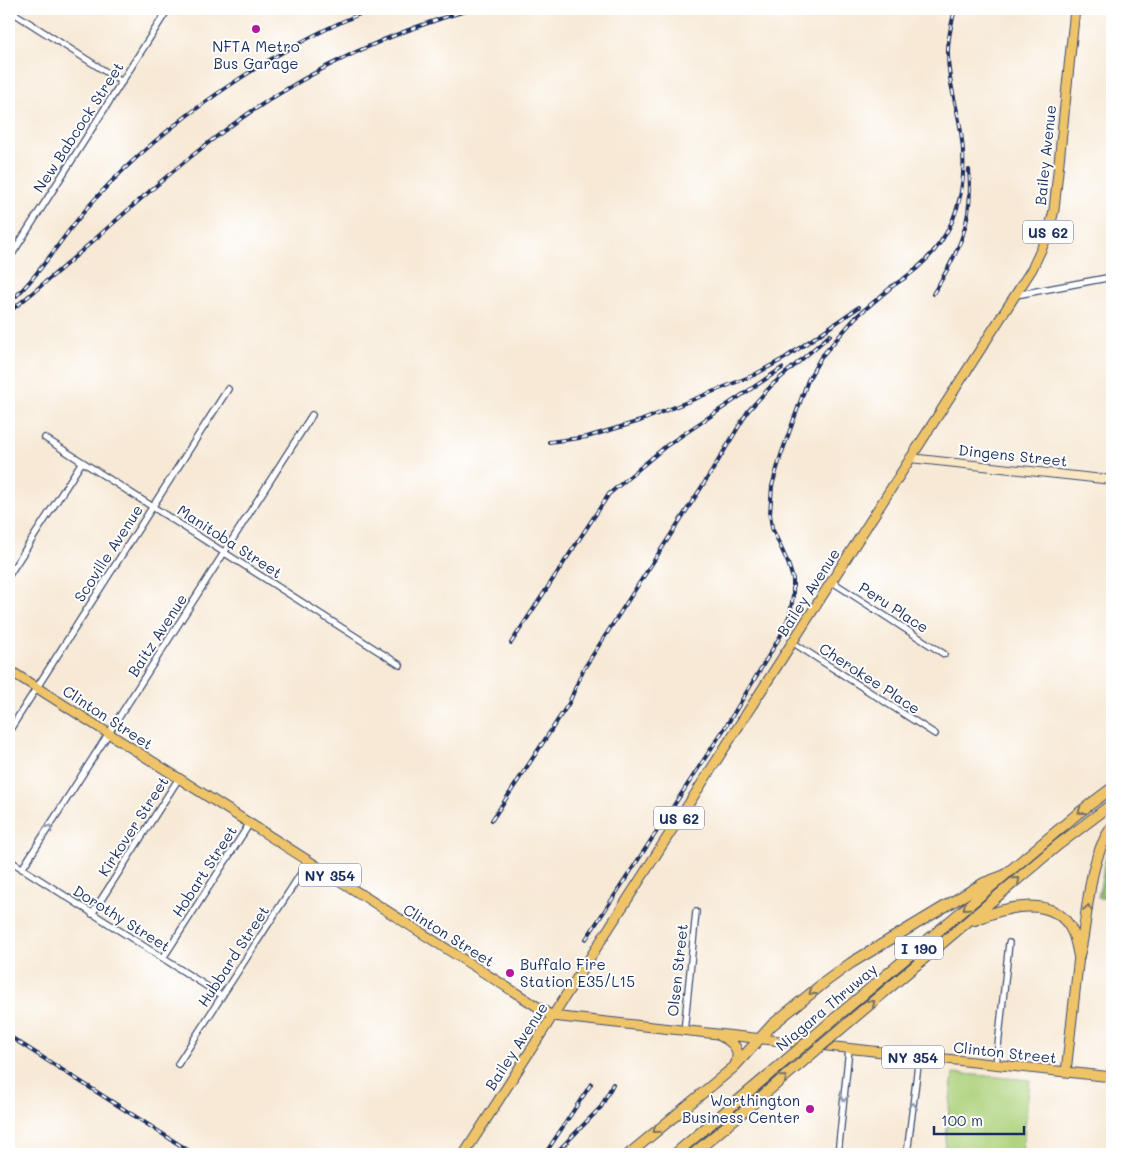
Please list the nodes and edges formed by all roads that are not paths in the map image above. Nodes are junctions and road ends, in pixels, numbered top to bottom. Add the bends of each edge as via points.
1 (168, 9) edge
2 (1075, 9) edge
3 (9, 10) edge
4 (122, 82) junction
5 (9, 259) edge
6 (1112, 277) edge
7 (1016, 295) junction
8 (228, 389) dead end
9 (312, 415) dead end
10 (45, 438) dead end
11 (910, 458) junction
12 (82, 462) junction
13 (1112, 480) edge
14 (153, 506) junction
15 (225, 552) junction
16 (9, 575) edge
17 (831, 581) junction
18 (792, 642) junction
19 (944, 654) dead end
20 (400, 665) dead end
21 (9, 670) edge
22 (37, 688) junction
23 (9, 731) edge
24 (109, 733) junction
25 (935, 734) dead end
26 (179, 778) junction
27 (1112, 788) edge
28 (1112, 804) edge
29 (250, 823) junction
30 (1112, 827) edge
31 (9, 860) edge
32 (309, 861) junction
33 (22, 869) junction
34 (1003, 876) junction
35 (696, 912) dead end
36 (92, 914) junction
37 (966, 924) junction
38 (1009, 943) dead end
39 (1079, 956) junction
40 (163, 958) junction
41 (222, 996) junction
42 (552, 1016) junction
43 (684, 1032) junction
44 (721, 1036) junction
45 (762, 1039) junction
46 (849, 1049) junction
47 (919, 1057) junction
48 (178, 1064) dead end
49 (996, 1065) junction
50 (734, 1068) junction
51 (1066, 1072) junction
52 (1112, 1077) edge
53 (464, 1154) edge
54 (629, 1154) edge
55 (675, 1154) edge
56 (693, 1154) edge
57 (838, 1154) edge
58 (907, 1154) edge

1 - 4 street, New Babcock Street
2 - 7 main road, Bailey Avenue / US 62 via 1054,210 1048,235
3 - 4 street
4 - 5 street, New Babcock Street
6 - 7 street
7 - 11 main road, Bailey Avenue / US 62
8 - 14 street, Scoville Avenue
9 - 15 street, Baitz Avenue
10 - 12 street, Manitoba Street
11 - 13 street, Dingens Street
11 - 17 main road, Bailey Avenue / US 62
12 - 14 street, Manitoba Street
12 - 16 street
14 - 15 street, Manitoba Street
14 - 22 street, Scoville Avenue
15 - 20 street, Manitoba Street
15 - 24 street, Baitz Avenue
17 - 18 main road, Bailey Avenue / US 62
17 - 19 street, Peru Place
18 - 25 street, Cherokee Place
18 - 42 main road, Bailey Avenue / US 62
21 - 22 main road, Clinton Street / NY 354
22 - 23 street, Scoville Avenue
22 - 24 main road, Clinton Street / NY 354
24 - 26 main road, Clinton Street / NY 354
33 -> 24 street, Baitz Avenue
26 - 29 main road, Clinton Street / NY 354
26 - 36 street, Kirkover Street
27 -> 34 highway, Niagara Thruway / I 190
37 -> 28 highway, Niagara Thruway / I 190 via 1058,845
29 - 32 main road, Clinton Street / NY 354
29 - 40 street, Hobart Street
39 -> 30 highway via 1093,874
31 - 33 street, Dorothy Street
32 - 41 street, Hubbard Street
32 - 42 main road, Clinton Street / NY 354
33 - 36 street, Dorothy Street
34 -> 45 highway via 984,883 851,963 794,1006 772,1025
34 -> 55 highway, Niagara Thruway / I 190, bridge
35 - 43 street, Olsen Street
36 - 40 street, Dorothy Street
37 - 39 highway via 1013,906 1043,909 1069,926
56 -> 37 highway, Niagara Thruway / I 190, bridge
38 - 49 street
39 - 51 main road
40 - 41 street, Dorothy Street
41 - 48 street, Hubbard Street
42 - 43 main road, Clinton Street / NY 354
42 - 53 main road, Bailey Avenue / US 62
43 - 44 main road, Clinton Street / NY 354
44 - 45 main road, Clinton Street / NY 354
44 - 50 highway via 734,1044 738,1052
45 - 46 main road, Clinton Street / NY 354
45 - 50 highway
46 - 47 main road, Clinton Street / NY 354
46 -> 57 street
47 - 49 main road, Clinton Street / NY 354
58 -> 47 street
49 - 51 main road, Clinton Street / NY 354
50 -> 54 highway
51 - 52 main road, Clinton Street / NY 354

